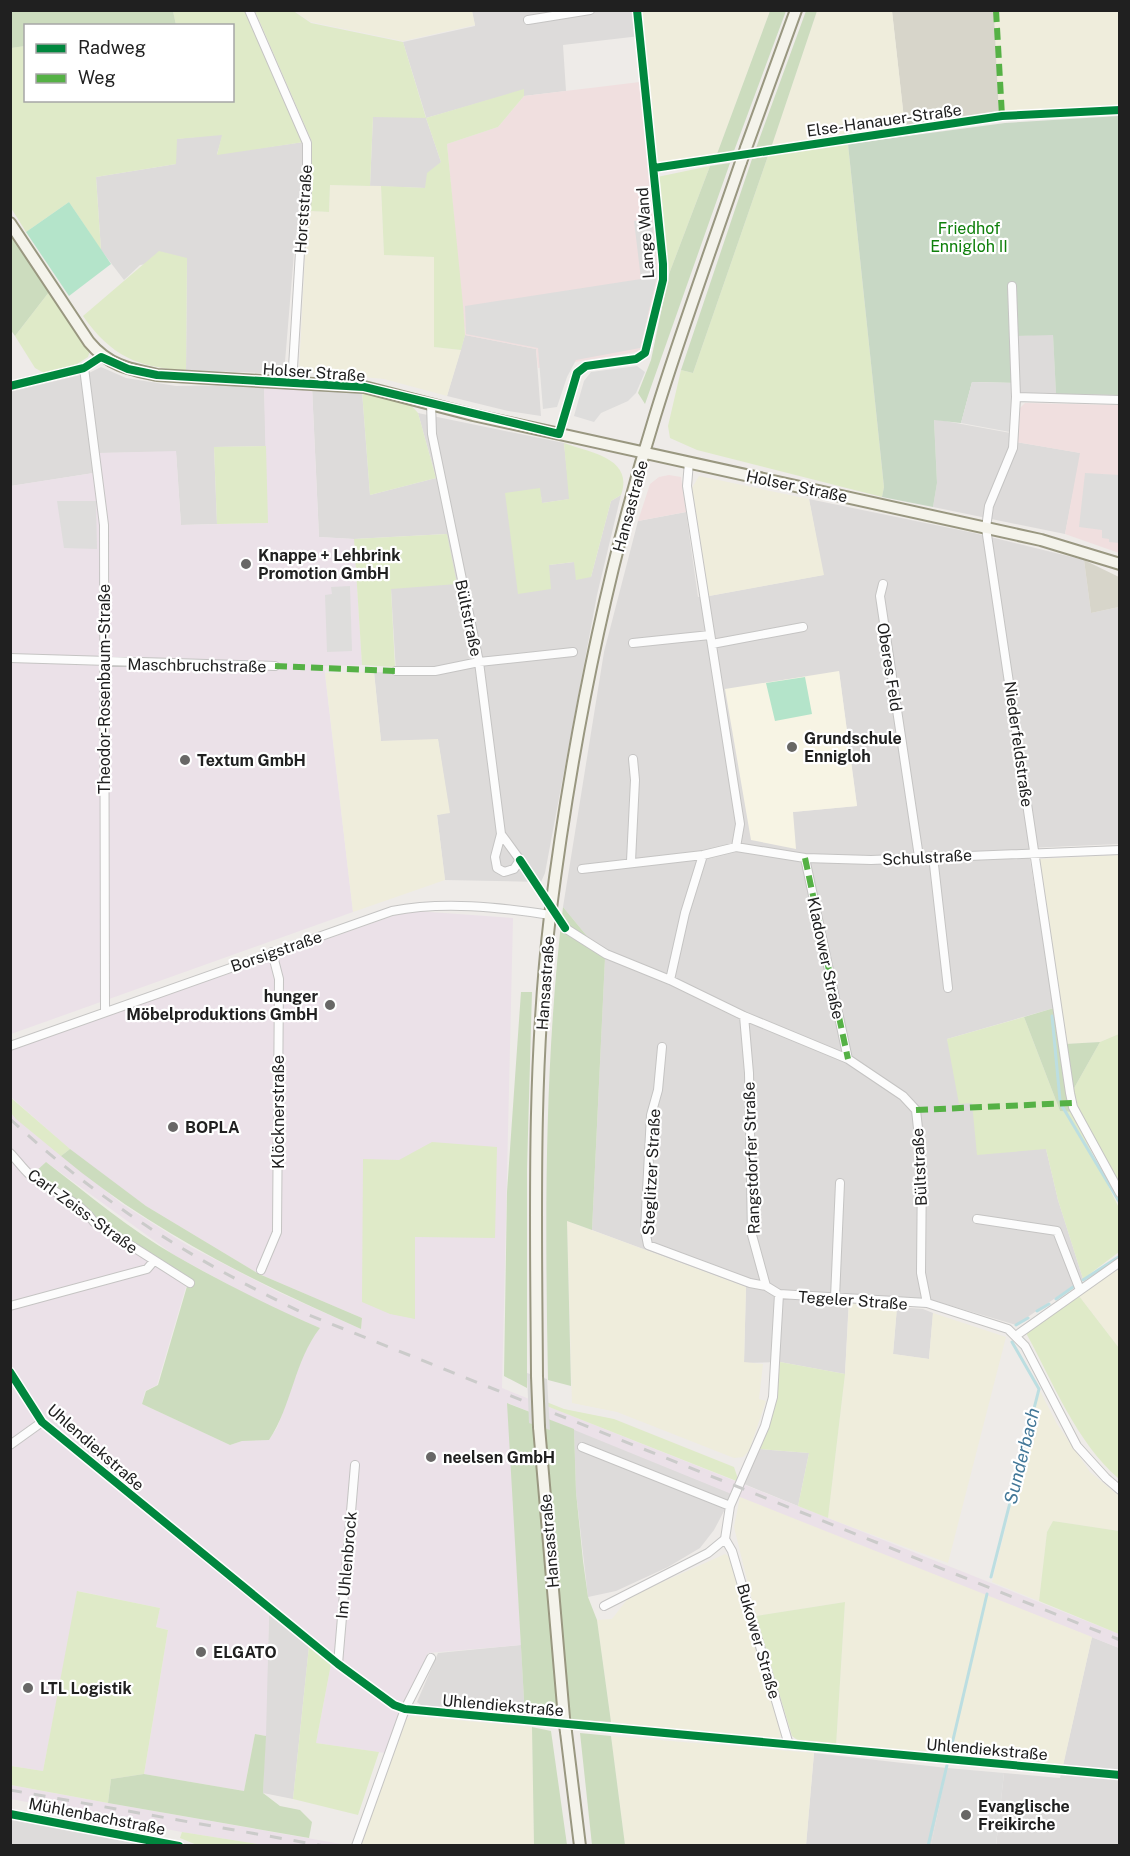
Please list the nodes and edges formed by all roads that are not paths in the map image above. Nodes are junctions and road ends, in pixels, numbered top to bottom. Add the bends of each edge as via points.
1 (249, 10) edge
2 (590, 10) edge
3 (637, 10) edge
4 (796, 10) edge
5 (528, 20) dead end
6 (1119, 110) edge
7 (654, 168) junction
8 (10, 223) edge
9 (1012, 286) dead end
10 (101, 357) junction
11 (84, 368) junction
12 (292, 384) junction
13 (10, 386) edge
14 (1016, 397) junction
15 (1119, 400) edge
16 (431, 403) junction
17 (559, 434) junction
18 (644, 452) junction
19 (689, 462) junction
20 (986, 528) junction
21 (1119, 564) edge
22 (883, 584) dead end
23 (803, 627) dead end
24 (710, 635) junction
25 (633, 643) dead end
26 (712, 644) junction
27 (573, 652) dead end
28 (10, 658) edge
29 (104, 663) junction
30 (479, 663) junction
31 (275, 666) dead end
32 (396, 671) dead end
33 (633, 759) dead end
34 (501, 834) junction
35 (736, 847) junction
36 (1119, 850) edge
37 (1035, 852) junction
38 (703, 855) junction
39 (933, 856) junction
40 (919, 857) junction
41 (805, 858) junction
42 (631, 861) junction
43 (582, 869) dead end
44 (550, 915) junction
45 (565, 928) dead end
46 (272, 952) junction
47 (670, 980) junction
48 (948, 988) dead end
49 (105, 1012) junction
50 (744, 1016) junction
51 (10, 1046) edge
52 (662, 1047) dead end
53 (848, 1059) junction
54 (10, 1153) edge
55 (840, 1183) dead end
56 (1119, 1193) edge
57 (977, 1219) dead end
58 (153, 1262) junction
59 (1119, 1263) edge
60 (261, 1270) dead end
61 (190, 1283) dead end
62 (766, 1286) junction
63 (1080, 1290) junction
64 (779, 1294) junction
65 (836, 1298) junction
66 (927, 1303) junction
67 (10, 1306) edge
68 (1017, 1335) junction
69 (10, 1372) edge
70 (42, 1422) junction
71 (10, 1445) edge
72 (582, 1447) dead end
73 (355, 1465) dead end
74 (1119, 1490) edge
75 (730, 1506) junction
76 (725, 1539) junction
77 (604, 1606) dead end
78 (431, 1658) dead end
79 (338, 1664) junction
80 (405, 1709) junction
81 (789, 1745) junction
82 (1119, 1775) edge
83 (10, 1814) edge
84 (179, 1845) edge
85 (356, 1845) edge
86 (580, 1845) edge

1 - 12 street, Horststraße via 307,143 307,198
2 - 5 street
3 - 7 street, Lange Wand
4 - 18 main road, Hansastraße, bridge
6 - 7 street, Else-Hanauer-Straße via 1002,116
7 - 17 street, Lange Wand via 663,280 645,353 636,359 586,366 577,373
8 - 10 main road, Holser Straße
9 - 14 street, Niederfeldstraße
10 - 11 street
10 - 12 main road, Holser Straße via 128,369 157,375
11 - 13 street
11 - 29 street, Theodor-Rosenbaum-Straße via 103,512
12 - 16 main road, Holser Straße via 364,387
14 - 15 street
14 - 20 street, Niederfeldstraße via 1013,448 989,506
16 - 17 main road, Holser Straße
16 - 30 street, Bültstraße via 432,434
17 - 18 main road, Holser Straße
18 - 19 main road, Holser Straße
18 - 44 main road, Hansastraße via 594,654
19 - 20 main road, Holser Straße
19 - 24 street via 687,486
20 - 21 main road, Holser Straße
20 - 37 street, Niederfeldstraße
22 - 40 street, Oberes Feld via 880,596
23 - 26 street
24 - 25 street
24 - 26 street
26 - 35 street via 740,824
27 - 30 street
28 - 29 street, Maschbruchstraße
29 - 31 street, Maschbruchstraße
29 - 49 street, Theodor-Rosenbaum-Straße
30 - 32 street via 435,671
30 - 34 street, Bültstraße
33 - 42 street
34 - 34 street, Bültstraße via 520,860 514,869 504,872 497,868 495,857
35 - 38 street, Schulstraße
35 - 41 street, Schulstraße
36 - 37 street, Schulstraße
37 - 39 street, Schulstraße
37 - 56 street, Niederfeldstraße via 1072,1103
38 - 42 street, Schulstraße
38 - 47 street
39 - 40 street, Schulstraße
39 - 48 street
40 - 41 street, Schulstraße
41 - 53 street, Kladower Straße
42 - 43 street, Schulstraße
44 - 46 street, Borsigstraße via 505,908 413,907
44 - 86 main road, Hansastraße, bridge via 541,1022 536,1174 537,1376 564,1718
45 - 47 street, Bültstraße via 606,954
46 - 49 street, Borsigstraße
46 - 60 street, Klöcknerstraße via 279,979 277,1232
47 - 50 street, Bültstraße
49 - 51 street, Borsigstraße
50 - 53 street, Bültstraße
50 - 62 street, Rangstdorfer Straße via 752,1235
52 - 62 street, Steglitzer Straße via 651,1115 645,1230 648,1245
53 - 66 street, Bültstraße via 903,1096 916,1110 922,1165 921,1273
54 - 58 street, Carl-Zeiss-Straße via 30,1176 71,1199 94,1222
55 - 65 street
57 - 63 street via 1057,1231
58 - 61 street, Carl-Zeiss-Straße
58 - 67 street via 147,1269
59 - 63 street
62 - 64 street
63 - 68 street
64 - 65 street, Tegeler Straße
64 - 75 street via 772,1397 765,1426
65 - 66 street, Tegeler Straße
66 - 68 street
68 - 74 street via 1077,1446
69 - 70 street, Uhlendiekstraße
70 - 71 street
70 - 79 street, Uhlendiekstraße
72 - 75 street
73 - 79 street, Im Uhlenbrock
75 - 76 street
76 - 77 street via 708,1553
76 - 81 street, Bukower Straße via 732,1551
78 - 80 street
79 - 80 street, Uhlendiekstraße
80 - 81 street, Uhlendiekstraße
80 - 85 street
81 - 82 street, Uhlendiekstraße
83 - 84 street, Mühlenbachstraße

